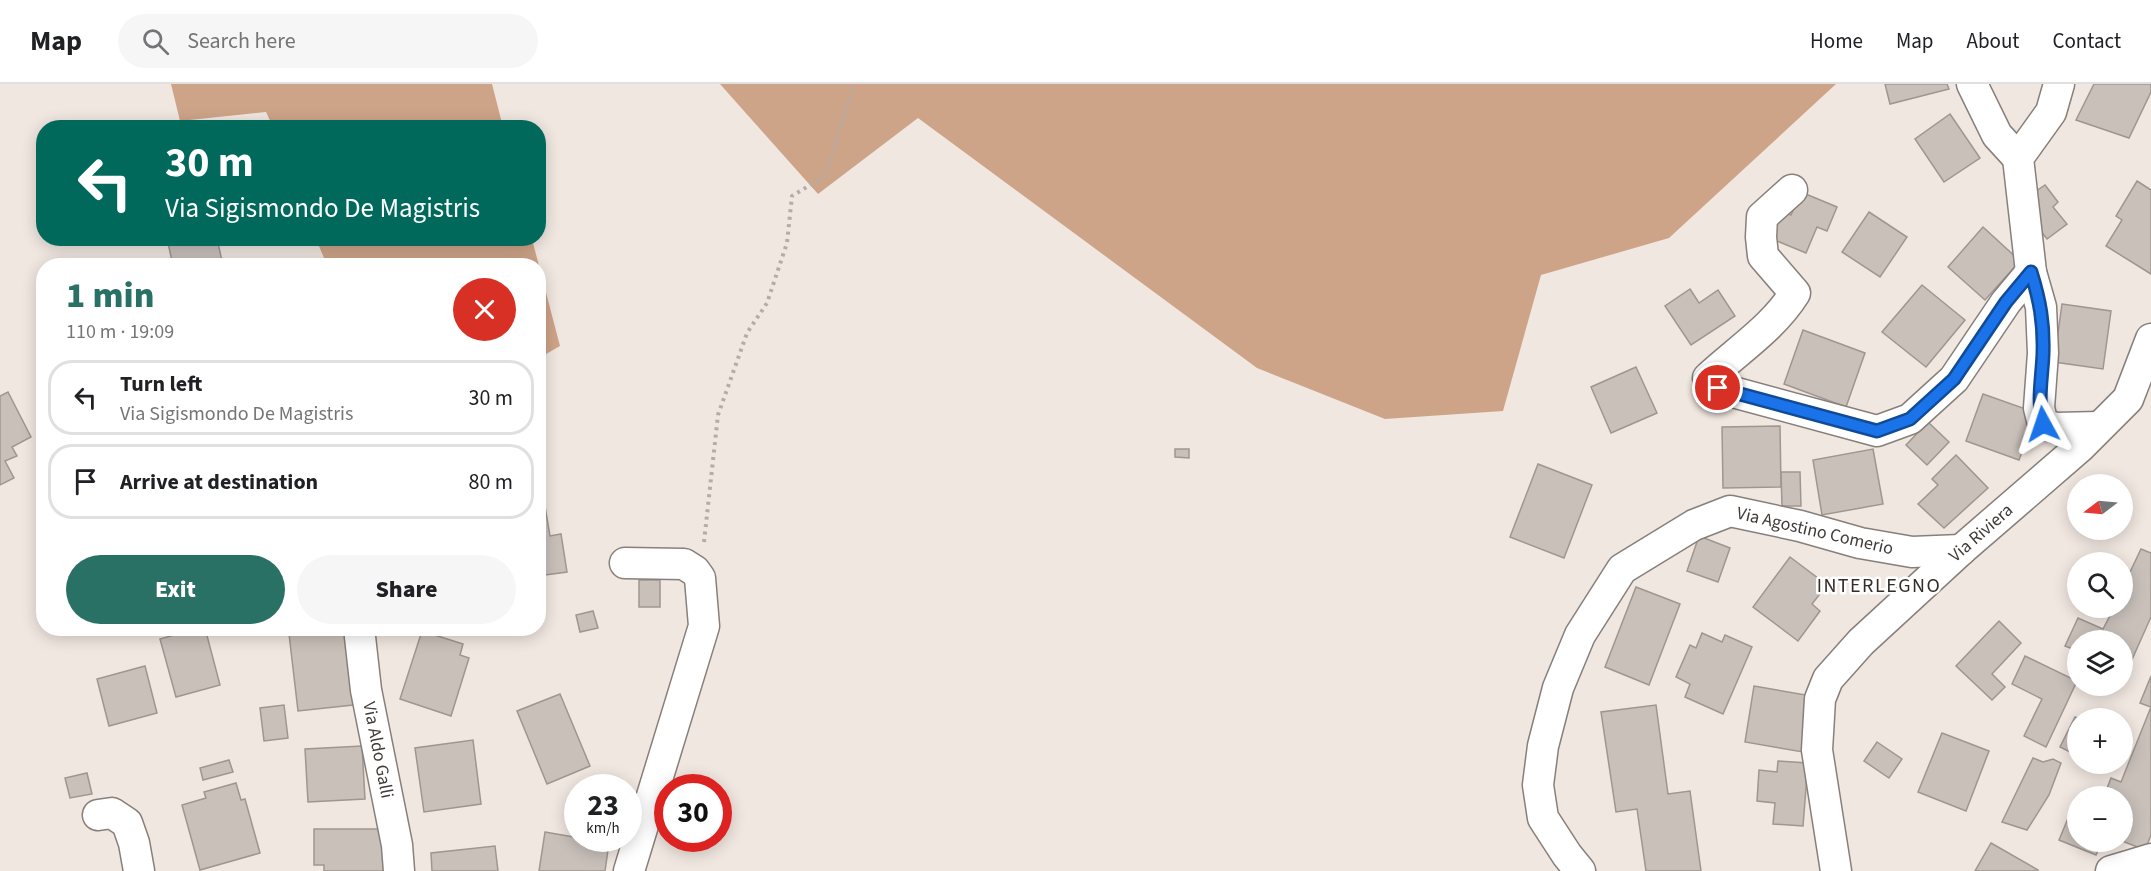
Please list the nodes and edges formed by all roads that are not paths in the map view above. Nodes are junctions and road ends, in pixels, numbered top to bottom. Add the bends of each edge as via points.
1 (1955, 84) edge
2 (1972, 84) edge
3 (2059, 84) edge
4 (1997, 135) junction
5 (2018, 158) junction
6 (1792, 190) dead end
7 (2031, 272) junction
8 (2151, 339) edge
9 (2099, 427) junction
10 (1961, 550) junction
11 (625, 563) dead end
12 (360, 636) edge
13 (98, 815) dead end
14 (2151, 859) edge
15 (139, 871) edge
16 (399, 871) edge
17 (629, 871) edge
18 (1580, 871) edge
19 (1836, 871) edge
20 (2112, 871) edge

1 - 4 street via 1975,126
2 - 4 street
3 - 5 street via 2051,112
4 - 5 street
5 - 7 street
6 - 7 street via 1762,217 1761,237 1763,256 1795,293 1784,310 1708,378 1718,388 1877,431 1910,419 1954,379
7 - 9 street via 2041,307 2039,408 2043,424 2056,428
8 - 9 street, Via Riviera via 2128,399
9 - 10 street, Via Riviera
10 - 18 street, Via Agostino Comerio via 1891,549 1730,511 1694,525 1622,569 1580,635 1558,688 1543,746 1538,785 1543,818
10 - 19 street, Via Riviera via 1861,642 1828,679 1820,699 1817,750
11 - 17 street via 684,564 695,571 700,578 704,626
12 - 16 street, Via Aldo Galli
13 - 15 street via 112,813 127,823
14 - 20 street

